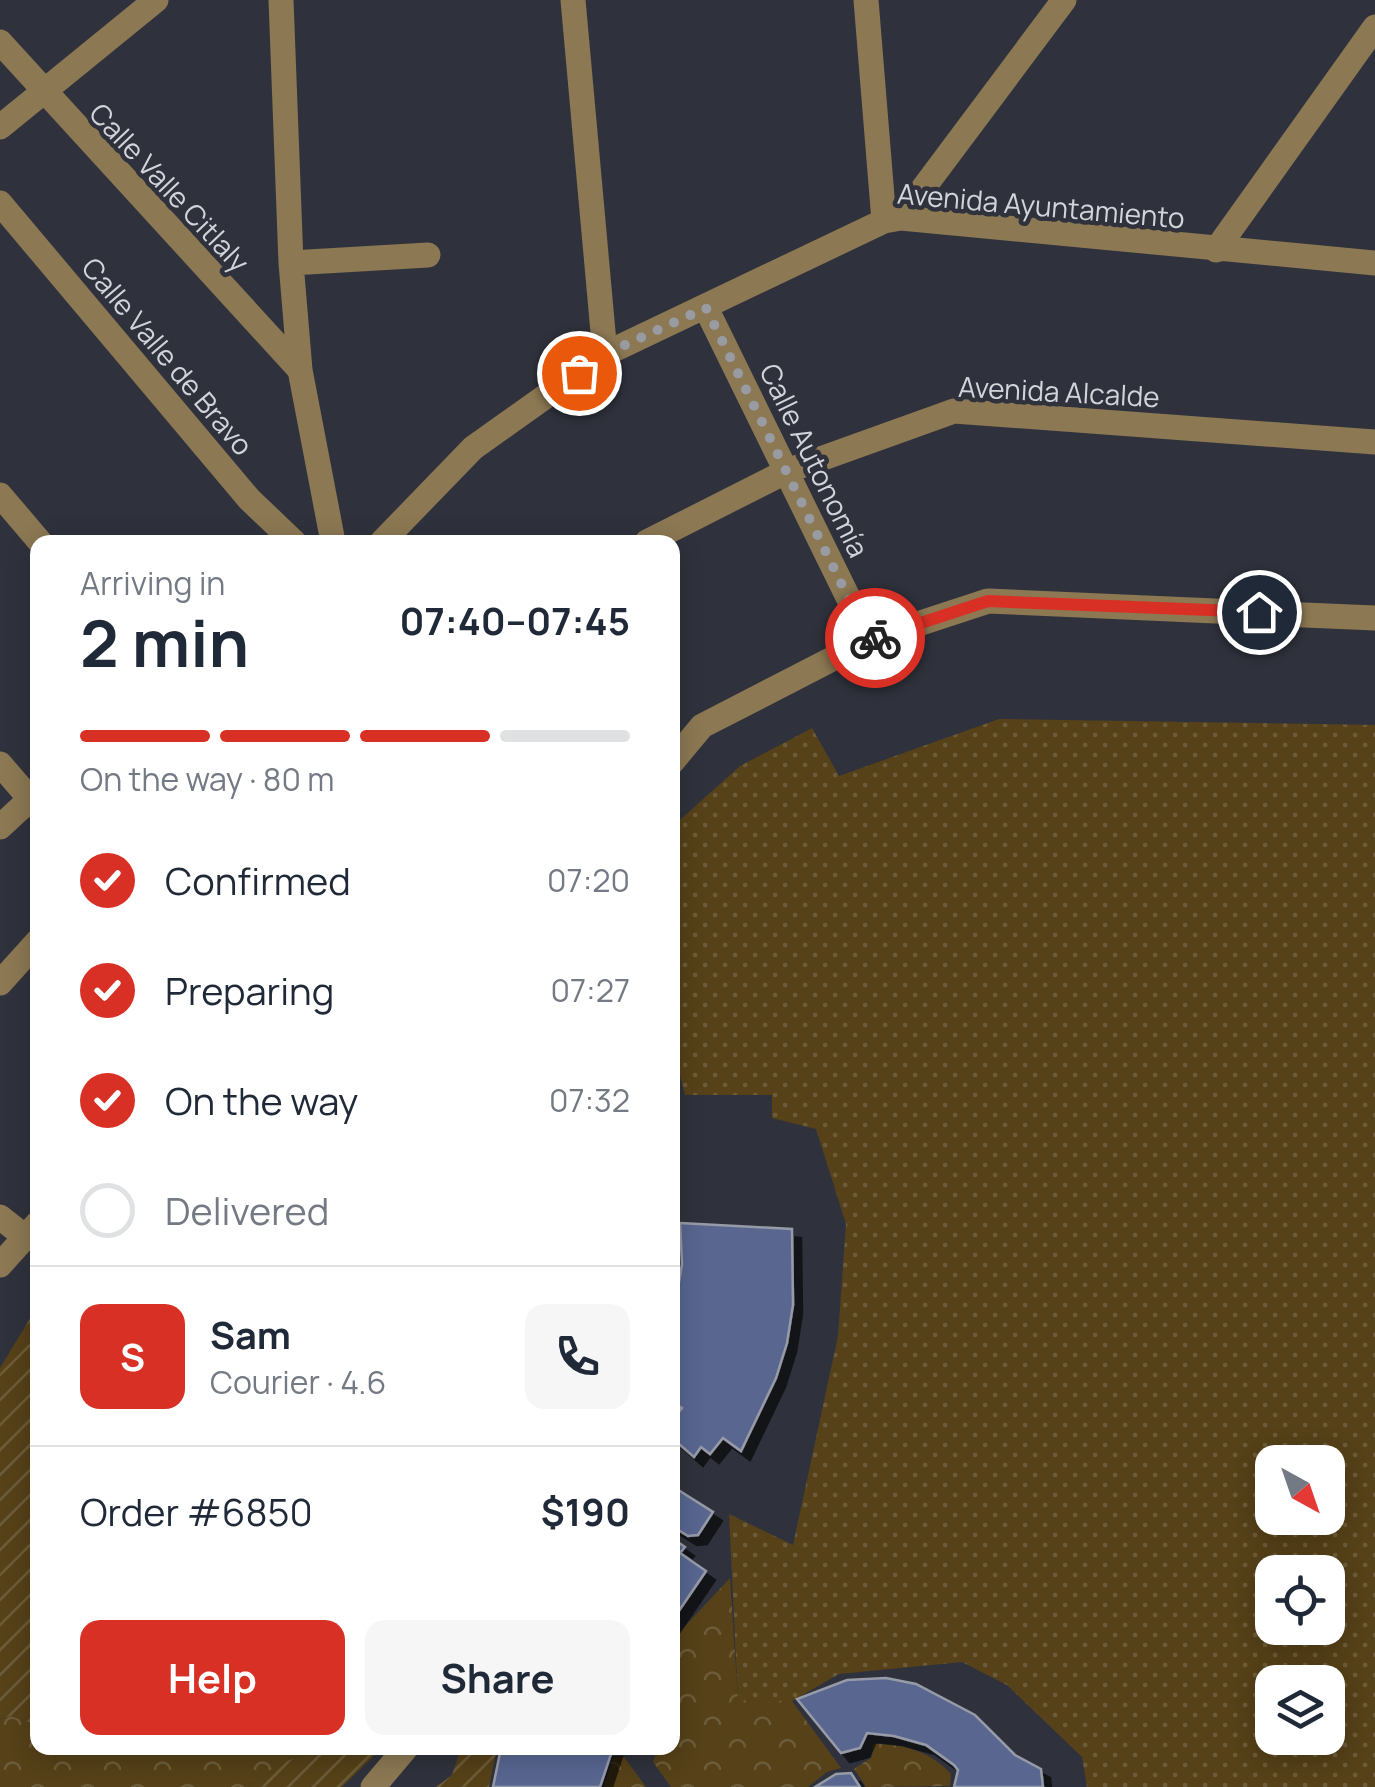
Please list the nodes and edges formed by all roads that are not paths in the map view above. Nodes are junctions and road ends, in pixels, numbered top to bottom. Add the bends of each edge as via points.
1 (156, 0) edge
2 (281, 0) edge
3 (572, 0) edge
4 (866, 0) edge
5 (1064, 0) edge
6 (1375, 27) edge
7 (0, 42) edge
8 (42, 92) junction
9 (0, 127) edge
10 (0, 203) edge
11 (893, 220) junction
12 (1216, 250) junction
13 (428, 255) dead end
14 (1375, 262) edge
15 (291, 263) junction
16 (706, 308) junction
17 (605, 354) junction
18 (300, 370) junction
19 (1375, 442) edge
20 (787, 470) junction
21 (0, 495) edge
22 (34, 535) edge
23 (287, 535) edge
24 (332, 535) edge
25 (389, 535) edge
26 (661, 535) edge
27 (1375, 618) edge
28 (869, 640) junction
29 (680, 752) edge
30 (0, 764) edge
31 (30, 795) edge
32 (30, 804) edge
33 (0, 827) edge
34 (30, 950) edge
35 (0, 983) edge
36 (0, 1217) edge
37 (30, 1230) edge
38 (30, 1231) edge
39 (0, 1264) edge
40 (400, 1755) edge
41 (372, 1787) edge

1 - 8 street
2 - 15 street
3 - 17 street
4 - 11 street
5 - 11 street
6 - 12 street
7 - 8 street, Calle Valle Citlaly
8 - 9 street
8 - 18 street, Calle Valle Citlaly
10 - 23 street, Calle Valle de Bravo
11 - 12 street, Avenida Ayuntamiento
11 - 16 street, Avenida Ayuntamiento
12 - 14 street, Avenida Ayuntamiento
13 - 15 street
15 - 18 street
16 - 17 street, Avenida Ayuntamiento
16 - 20 street, Calle Autonomía
17 - 25 street, Avenida Ayuntamiento via 473,448
18 - 24 street
19 - 20 street, Avenida Alcalde via 954,411
20 - 26 street, Avenida Alcalde
20 - 28 street, Calle Autonomía
21 - 22 street
27 - 28 street via 988,601
28 - 29 street via 702,726
30 - 31 street
32 - 33 street
34 - 35 street
36 - 37 street
38 - 39 street
40 - 41 street

